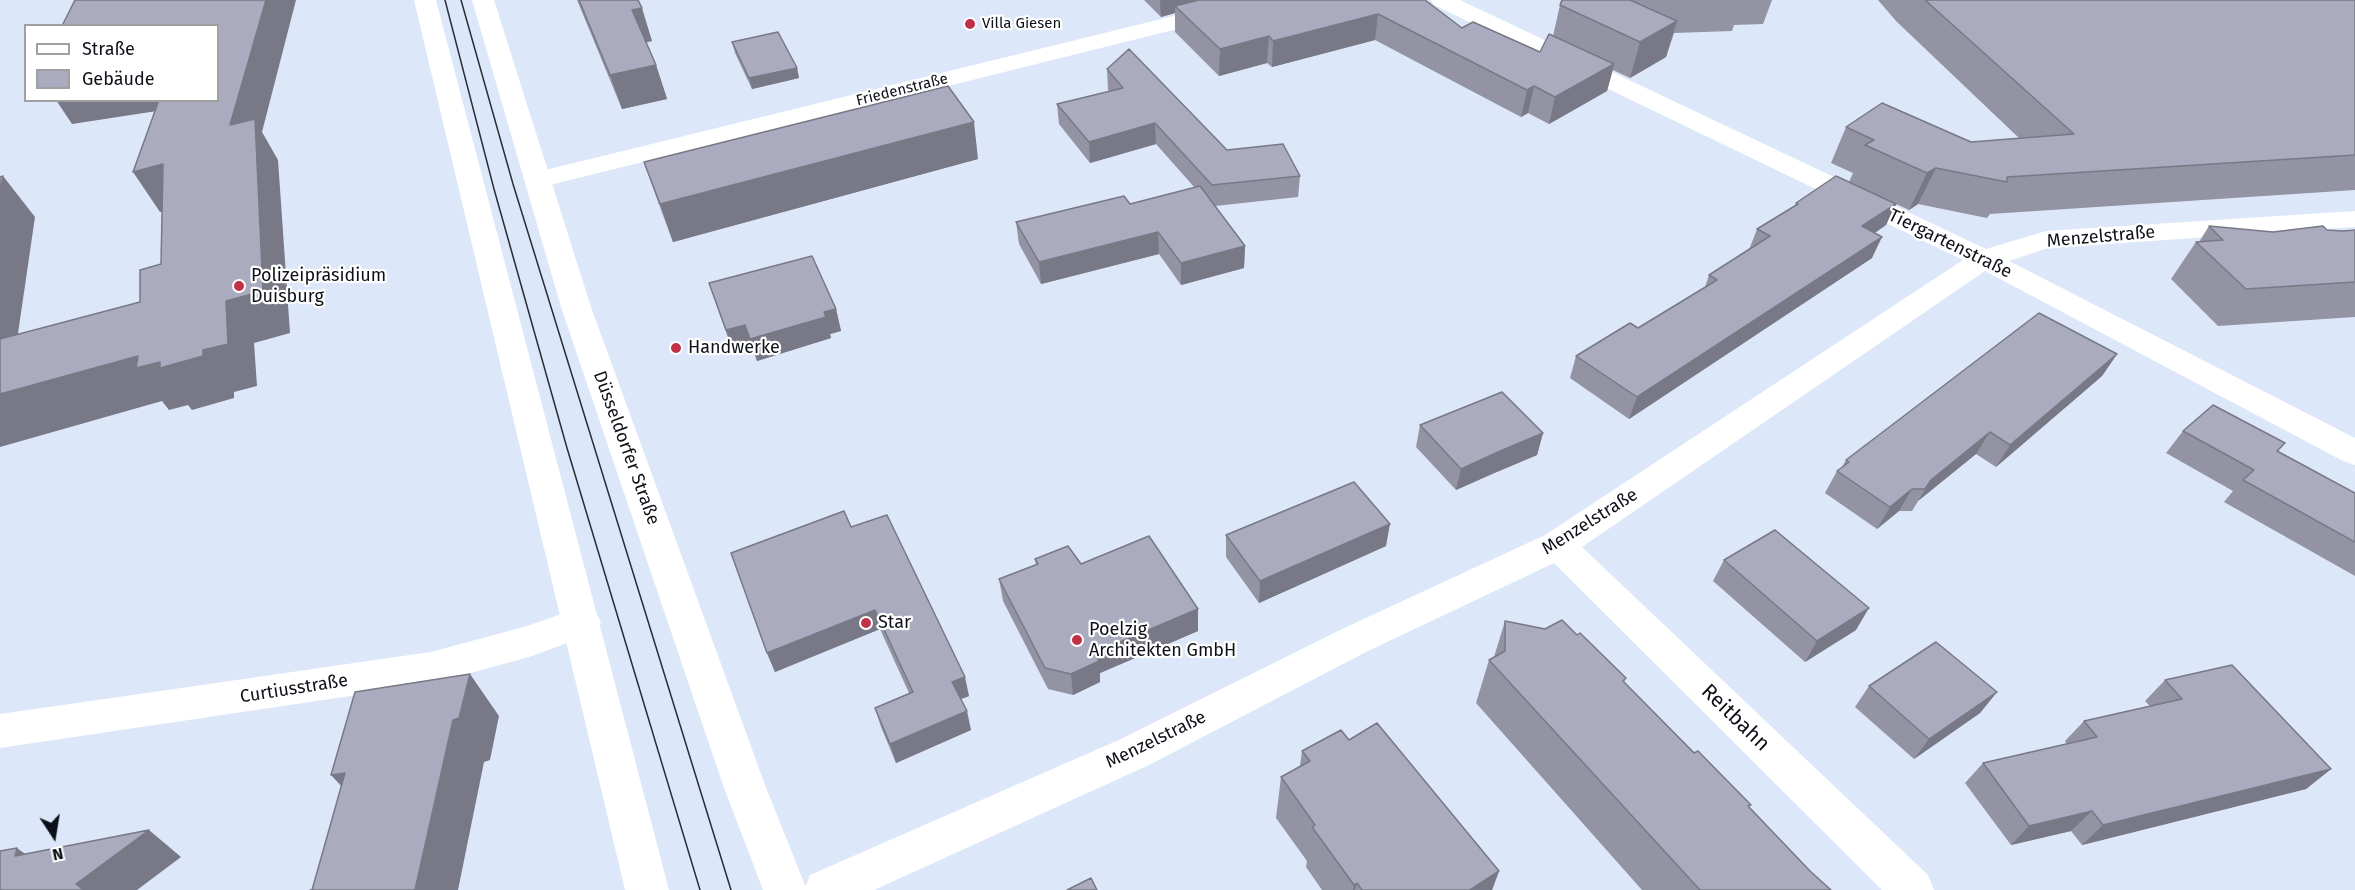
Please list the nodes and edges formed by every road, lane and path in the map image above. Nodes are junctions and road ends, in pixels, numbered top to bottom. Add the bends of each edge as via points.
1 (425, 0) edge
2 (483, 0) edge
3 (1266, 0) edge
4 (1442, 0) edge
5 (538, 180) junction
6 (2355, 219) edge
7 (1984, 259) junction
8 (2355, 453) edge
9 (1558, 545) junction
10 (582, 622) junction
11 (0, 731) edge
12 (647, 890) edge
13 (786, 890) edge
14 (826, 890) edge
15 (1912, 890) edge

1 - 10 street
2 - 5 street, Düsseldorfer Straße
3 - 5 street, Friedenstraße
4 - 7 street, Tiergartenstraße
5 - 13 street, Düsseldorfer Straße via 576,307 744,785
6 - 7 street, Menzelstraße via 2046,240
7 - 8 street, Tiergartenstraße
7 - 9 street, Menzelstraße
9 - 14 street, Menzelstraße via 1353,641 1135,752
9 - 15 street, Reitbahn
10 - 11 street, Curtiusstraße via 432,668
10 - 12 street

